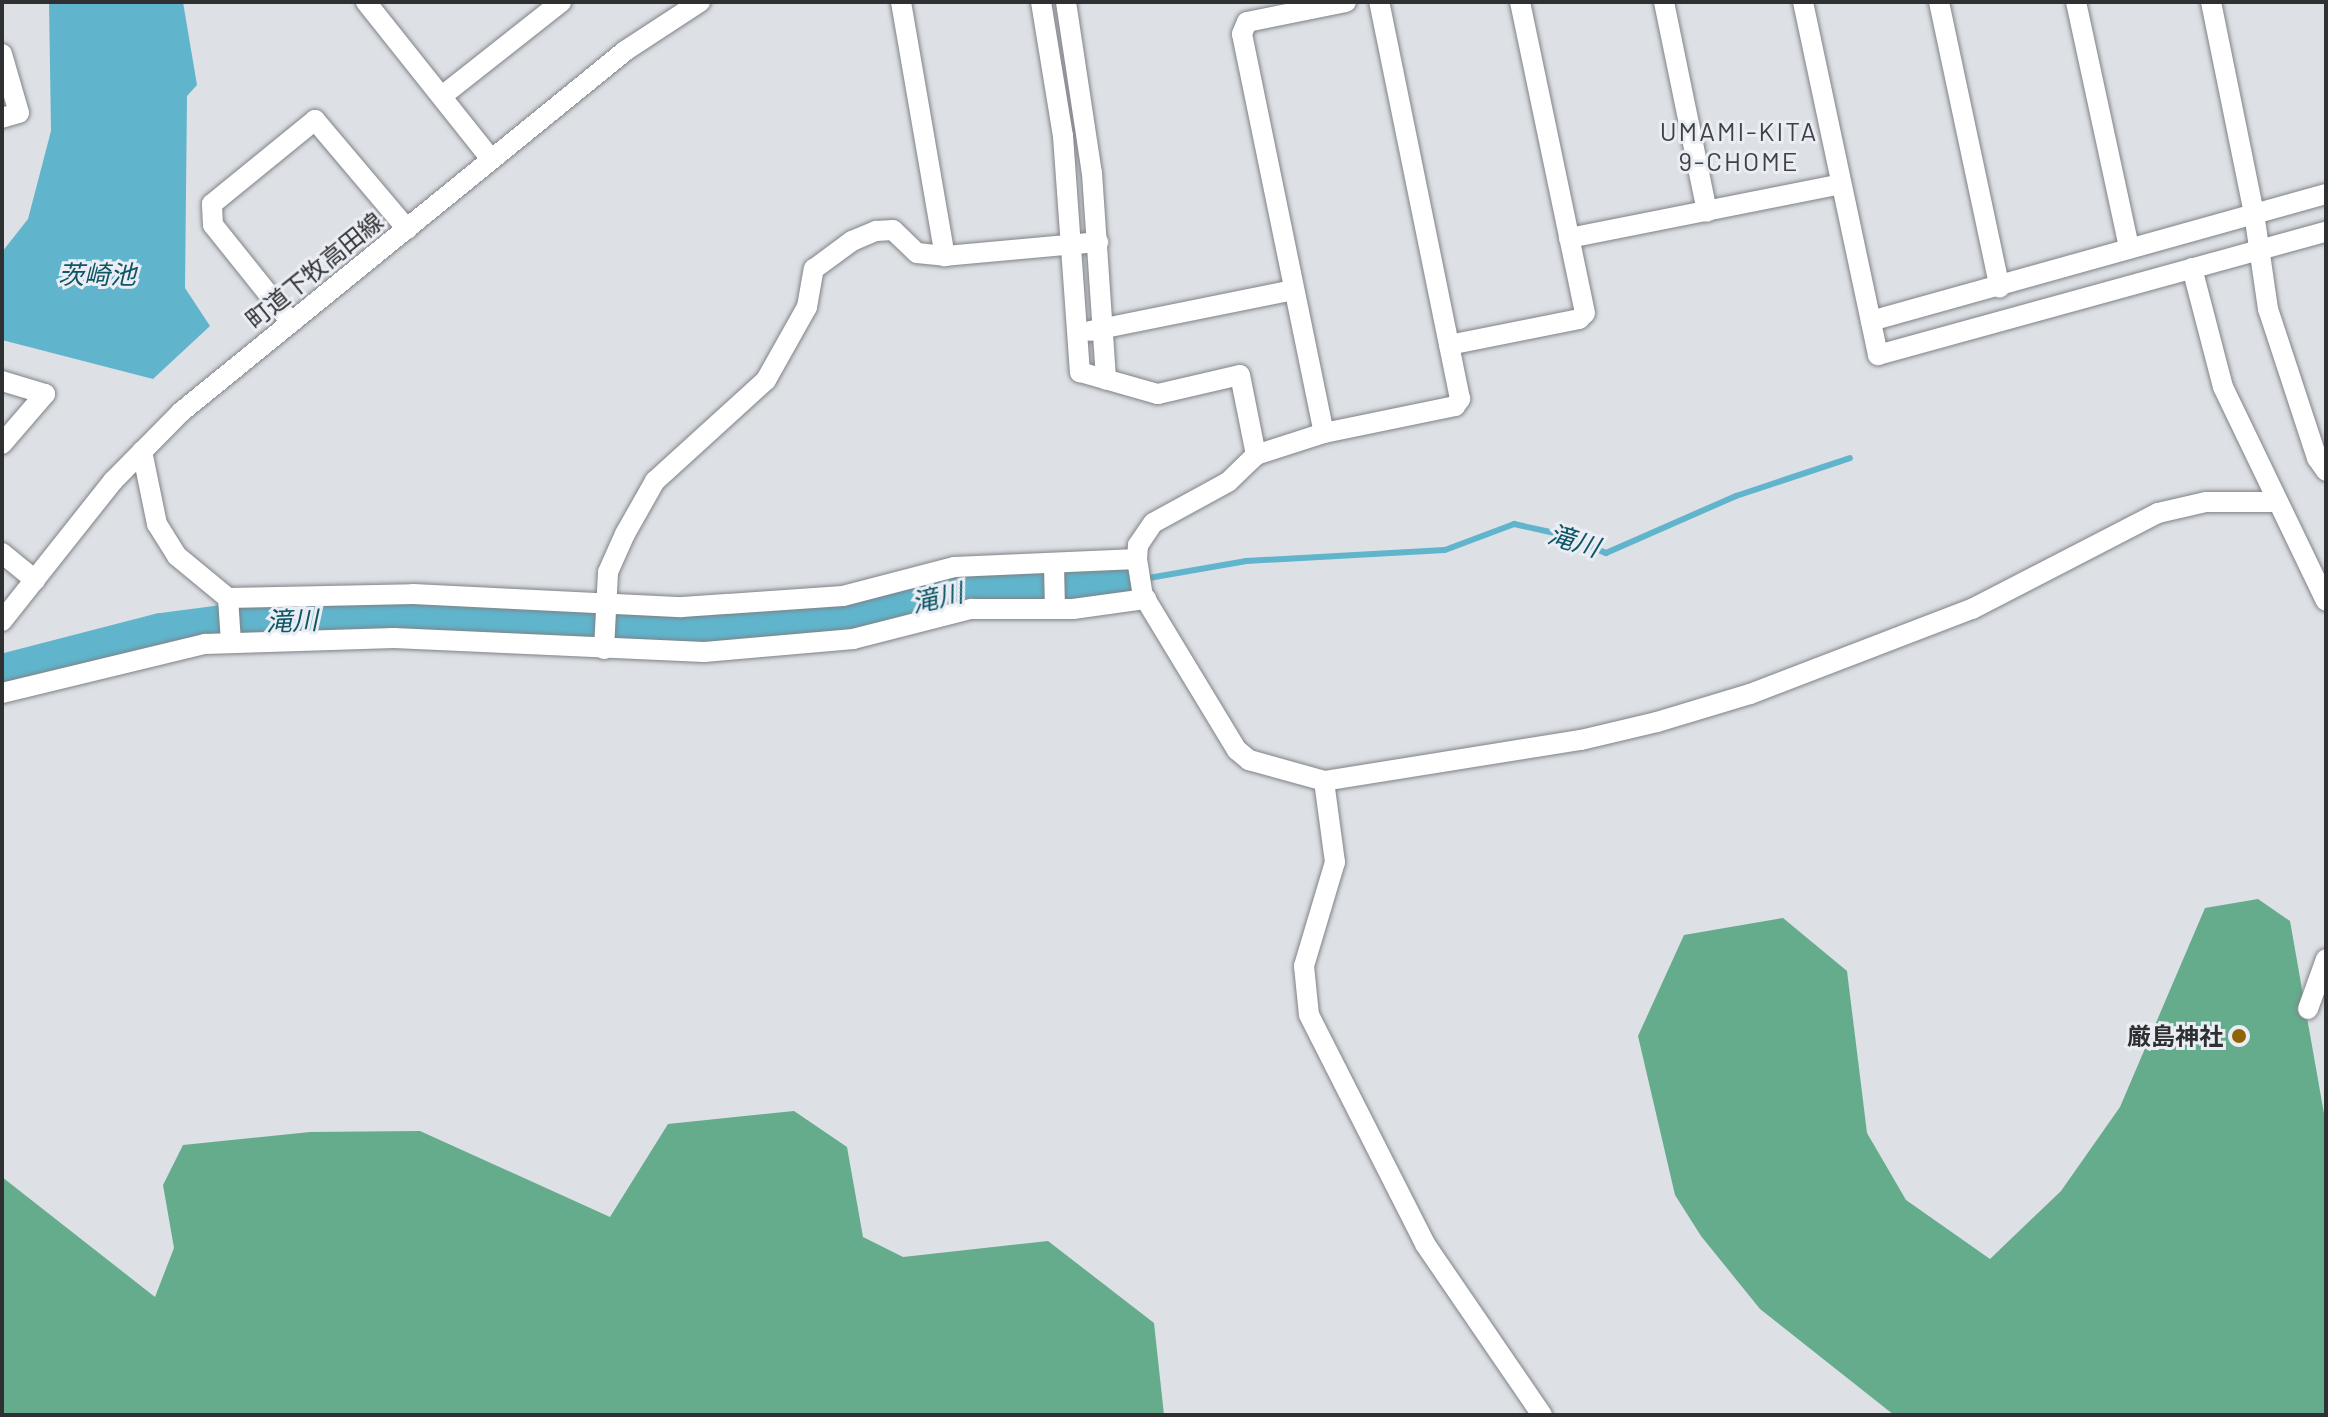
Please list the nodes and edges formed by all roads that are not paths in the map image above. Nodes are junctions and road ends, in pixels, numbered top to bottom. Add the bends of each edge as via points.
1 (561, 2) edge
2 (700, 2) edge
3 (901, 2) edge
4 (1041, 2) edge
5 (1066, 2) edge
6 (1346, 2) edge
7 (1379, 2) edge
8 (1520, 2) edge
9 (1664, 2) edge
10 (1803, 2) edge
11 (1939, 2) edge
12 (2076, 2) edge
13 (2211, 2) edge
14 (373, 5) edge
15 (2, 54) edge
16 (442, 96) junction
17 (2, 118) edge
18 (491, 159) junction
19 (1841, 184) junction
20 (2326, 194) edge
21 (1707, 212) junction
22 (2254, 213) junction
23 (407, 229) junction
24 (2326, 232) edge
25 (1569, 238) junction
26 (1098, 242) junction
27 (1072, 244) junction
28 (2129, 248) junction
29 (2259, 250) junction
30 (945, 256) junction
31 (2192, 268) junction
32 (2000, 288) junction
33 (1293, 290) junction
34 (290, 321) junction
35 (1871, 321) junction
36 (1103, 329) junction
37 (1078, 333) junction
38 (1449, 345) junction
39 (1106, 380) junction
40 (2, 381) edge
41 (1324, 433) junction
42 (2, 444) edge
43 (142, 451) junction
44 (1256, 455) junction
45 (2326, 471) edge
46 (2278, 502) junction
47 (2, 553) edge
48 (1137, 559) junction
49 (1054, 565) junction
50 (2321, 575) edge
51 (35, 580) junction
52 (1143, 593) junction
53 (228, 598) junction
54 (2326, 601) edge
55 (605, 603) junction
56 (1055, 608) junction
57 (2, 621) edge
58 (231, 642) junction
59 (604, 649) junction
60 (2, 693) edge
61 (1324, 781) junction
62 (2326, 959) edge
63 (2308, 1009) dead end
64 (1542, 1415) edge

1 - 16 street
2 - 18 street, 町道下牧高田線 via 625,51
3 - 30 street
4 - 27 street via 1063,136
5 - 26 street via 1087,124
6 - 33 street via 1247,22 1242,34
7 - 38 street
8 - 25 street
9 - 21 street
10 - 19 street
11 - 32 street
12 - 28 street
13 - 22 street
14 - 16 street
15 - 17 street via 19,113
16 - 18 street
18 - 23 street, 町道下牧高田線
19 - 21 street
19 - 35 street
20 - 22 street
21 - 25 street
22 - 28 street
22 - 29 street
23 - 34 street, 町道下牧高田線
23 - 34 street via 315,120 212,204 213,225
24 - 29 street
25 - 38 street via 1585,313 1579,319
26 - 27 street
26 - 36 street
27 - 30 street
27 - 37 street
28 - 32 street
29 - 31 street
29 - 45 street via 2268,309 2317,458
30 - 55 street via 917,253 893,230 876,231 852,241 814,269 807,307 766,380 655,481 619,546
31 - 35 street via 1878,355
31 - 46 street via 2223,387
32 - 35 street
33 - 36 street
33 - 41 street
34 - 43 street, 町道下牧高田線
36 - 37 street
36 - 39 street
37 - 39 street via 1080,372
38 - 41 street via 1460,399 1455,406
39 - 44 street via 1158,394 1240,375
40 - 42 street via 45,394
41 - 44 street
43 - 51 street, 町道下牧高田線
43 - 53 street via 154,514 166,543
44 - 48 street via 1228,482 1153,523 1138,545
46 - 50 street
46 - 61 street via 2206,502 2158,513 1972,609 1750,694 1657,722 1581,740
47 - 51 street
48 - 49 street
48 - 52 street
49 - 55 street via 954,567 843,596 682,607
49 - 56 street
50 - 54 street
51 - 57 street, 町道下牧高田線
52 - 56 street
52 - 61 street via 1237,750 1249,760
53 - 55 street via 413,594
53 - 58 street
55 - 59 street
56 - 59 street via 971,609 853,639 704,652
58 - 59 street via 436,639
58 - 60 street via 154,653
61 - 64 street via 1335,862 1304,966 1309,1015 1425,1244
62 - 63 street

